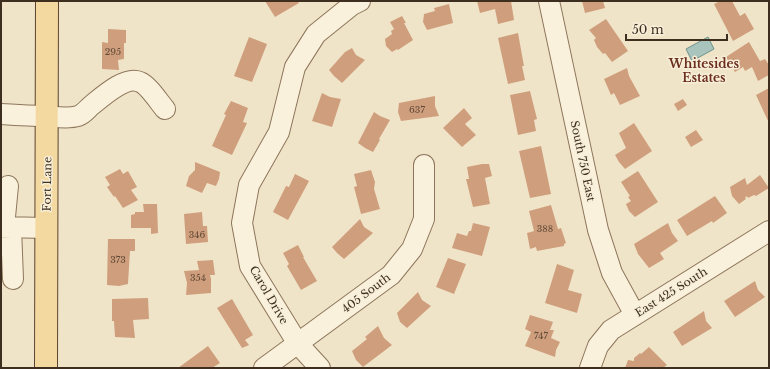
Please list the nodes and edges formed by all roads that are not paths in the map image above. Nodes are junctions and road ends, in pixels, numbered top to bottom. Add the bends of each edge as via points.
1 (47, 1) edge
2 (549, 1) edge
3 (354, 2) edge
4 (165, 109) dead end
5 (1, 114) edge
6 (48, 116) junction
7 (424, 165) dead end
8 (8, 186) dead end
9 (5, 227) edge
10 (46, 228) junction
11 (769, 231) edge
12 (12, 279) dead end
13 (635, 315) junction
14 (298, 344) junction
15 (46, 368) edge
16 (264, 368) edge
17 (320, 368) edge
18 (590, 368) edge

1 - 6 main road, Fort Lane
2 - 13 street, South 750 East via 598,230 612,273
3 - 14 street, Carol Drive via 316,34 295,67 279,132 249,185 242,223 250,266
4 - 6 street via 139,81 128,81 106,94 82,115
5 - 6 street
6 - 10 main road, Fort Lane
7 - 14 street, 405 South via 424,220 412,250 391,275
8 - 9 street
9 - 10 street
9 - 12 street
10 - 15 main road, Fort Lane
11 - 13 street, East 425 South
13 - 18 street, East 425 South via 611,330 598,346
14 - 16 street, 405 South
14 - 17 street, Carol Drive

